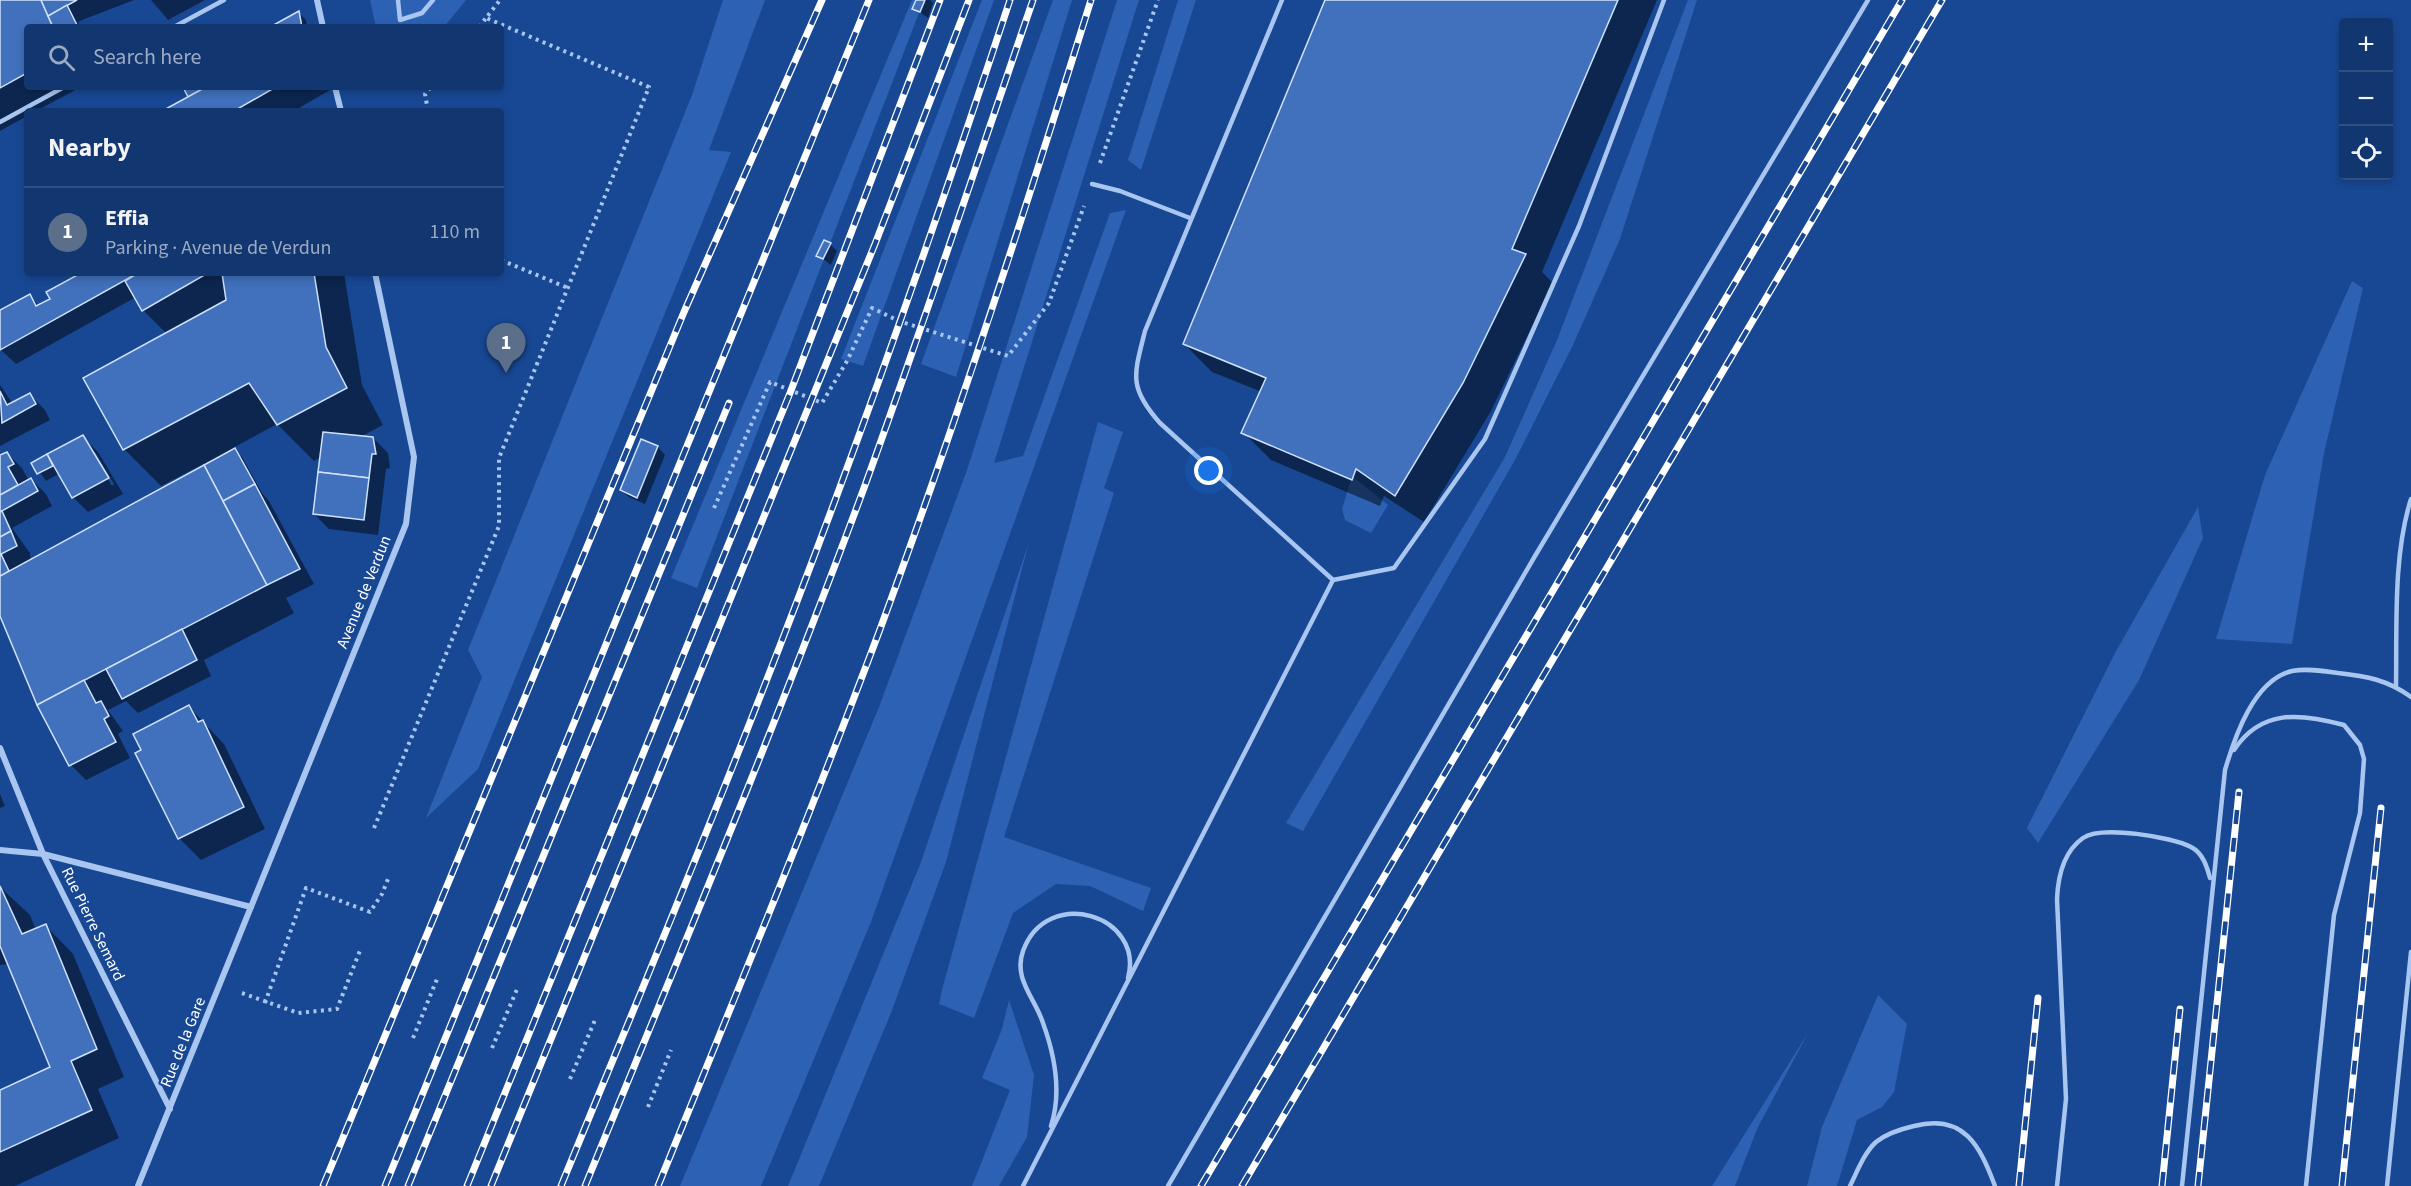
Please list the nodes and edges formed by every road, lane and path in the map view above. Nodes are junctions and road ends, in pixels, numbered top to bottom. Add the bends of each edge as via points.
1 (224, 0) edge
2 (317, 0) edge
3 (398, 0) edge
4 (433, 0) edge
5 (500, 0) edge
6 (1158, 0) edge
7 (1282, 0) edge
8 (1664, 0) edge
9 (1868, 0) edge
10 (486, 18) junction
11 (180, 24) edge
12 (322, 24) edge
13 (481, 24) edge
14 (500, 24) edge
15 (504, 26) edge
16 (59, 90) edge
17 (337, 90) edge
18 (428, 90) edge
19 (26, 108) edge
20 (340, 108) edge
21 (427, 108) edge
22 (24, 109) edge
23 (0, 122) edge
24 (1092, 184) junction
25 (1190, 218) junction
26 (504, 261) edge
27 (376, 276) edge
28 (568, 288) junction
29 (2411, 499) edge
30 (714, 508) dead end
31 (1333, 580) junction
32 (2396, 686) junction
33 (2411, 697) edge
34 (0, 748) edge
35 (2229, 757) junction
36 (374, 828) dead end
37 (0, 850) edge
38 (43, 854) junction
39 (388, 879) dead end
40 (2211, 884) junction
41 (251, 907) junction
42 (361, 948) dead end
43 (2411, 952) edge
44 (437, 979) dead end
45 (221, 984) junction
46 (518, 987) dead end
47 (1125, 989) junction
48 (265, 1003) junction
49 (596, 1020) dead end
50 (413, 1038) dead end
51 (492, 1048) dead end
52 (671, 1050) dead end
53 (570, 1079) dead end
54 (648, 1107) dead end
55 (170, 1109) junction
56 (1043, 1146) junction
57 (138, 1186) edge
58 (1023, 1186) edge
59 (1168, 1186) edge
60 (1850, 1186) edge
61 (1995, 1186) edge
62 (2057, 1186) edge
63 (2182, 1186) edge
64 (2306, 1186) edge
65 (2387, 1186) edge

1 - 11 lane
2 - 12 street
3 - 4 lane via 400,20 422,13
5 - 10 path
6 - 24 path
7 - 25 lane
8 - 31 lane via 1579,226 1485,439 1394,568
9 - 59 lane via 1535,556
10 - 13 path
10 - 14 path
15 - 28 path via 649,87
16 - 19 lane
17 - 20 street
18 - 21 path via 425,94
22 - 23 lane
24 - 25 lane via 1120,190
24 - 30 path via 1049,303 1008,356 899,321 872,308 848,361 822,403 770,382
25 - 31 lane via 1145,331 1136,387 1144,405 1160,423
26 - 28 path
27 - 41 street, Avenue de Verdun via 414,457 406,524
28 - 36 path via 499,458 499,525
29 - 32 lane via 2405,519 2398,598
31 - 47 lane
32 - 33 lane
32 - 35 lane via 2364,676 2290,671 2270,684 2250,705
34 - 38 street, Rue Pierre Semard
35 - 40 lane
35 - 64 lane via 2242,736 2256,725 2280,717 2344,725 2360,745 2364,759 2360,813 2334,915
37 - 38 street
38 - 41 street
38 - 55 street, Rue Pierre Semard
39 - 48 path via 370,912 306,888
40 - 62 lane via 2208,867 2192,848 2145,837 2093,833 2079,841 2066,857 2057,899 2066,1099
40 - 63 lane
41 - 45 street, Rue de la Gare
42 - 48 path via 336,1009 298,1013
43 - 65 lane
44 - 50 path
45 - 48 path
45 - 55 street, Rue de la Gare
46 - 51 path
47 - 56 lane
47 - 56 lane via 1130,972 1128,954 1109,924 1093,915 1058,915 1042,923 1030,936 1022,953 1020,971 1024,988 1043,1022 1057,1084 1057,1109
49 - 53 path
52 - 54 path
55 - 57 street, Rue de la Gare
56 - 58 lane
60 - 61 lane via 1876,1143 1894,1131 1921,1124 1946,1124 1968,1134 1983,1155

